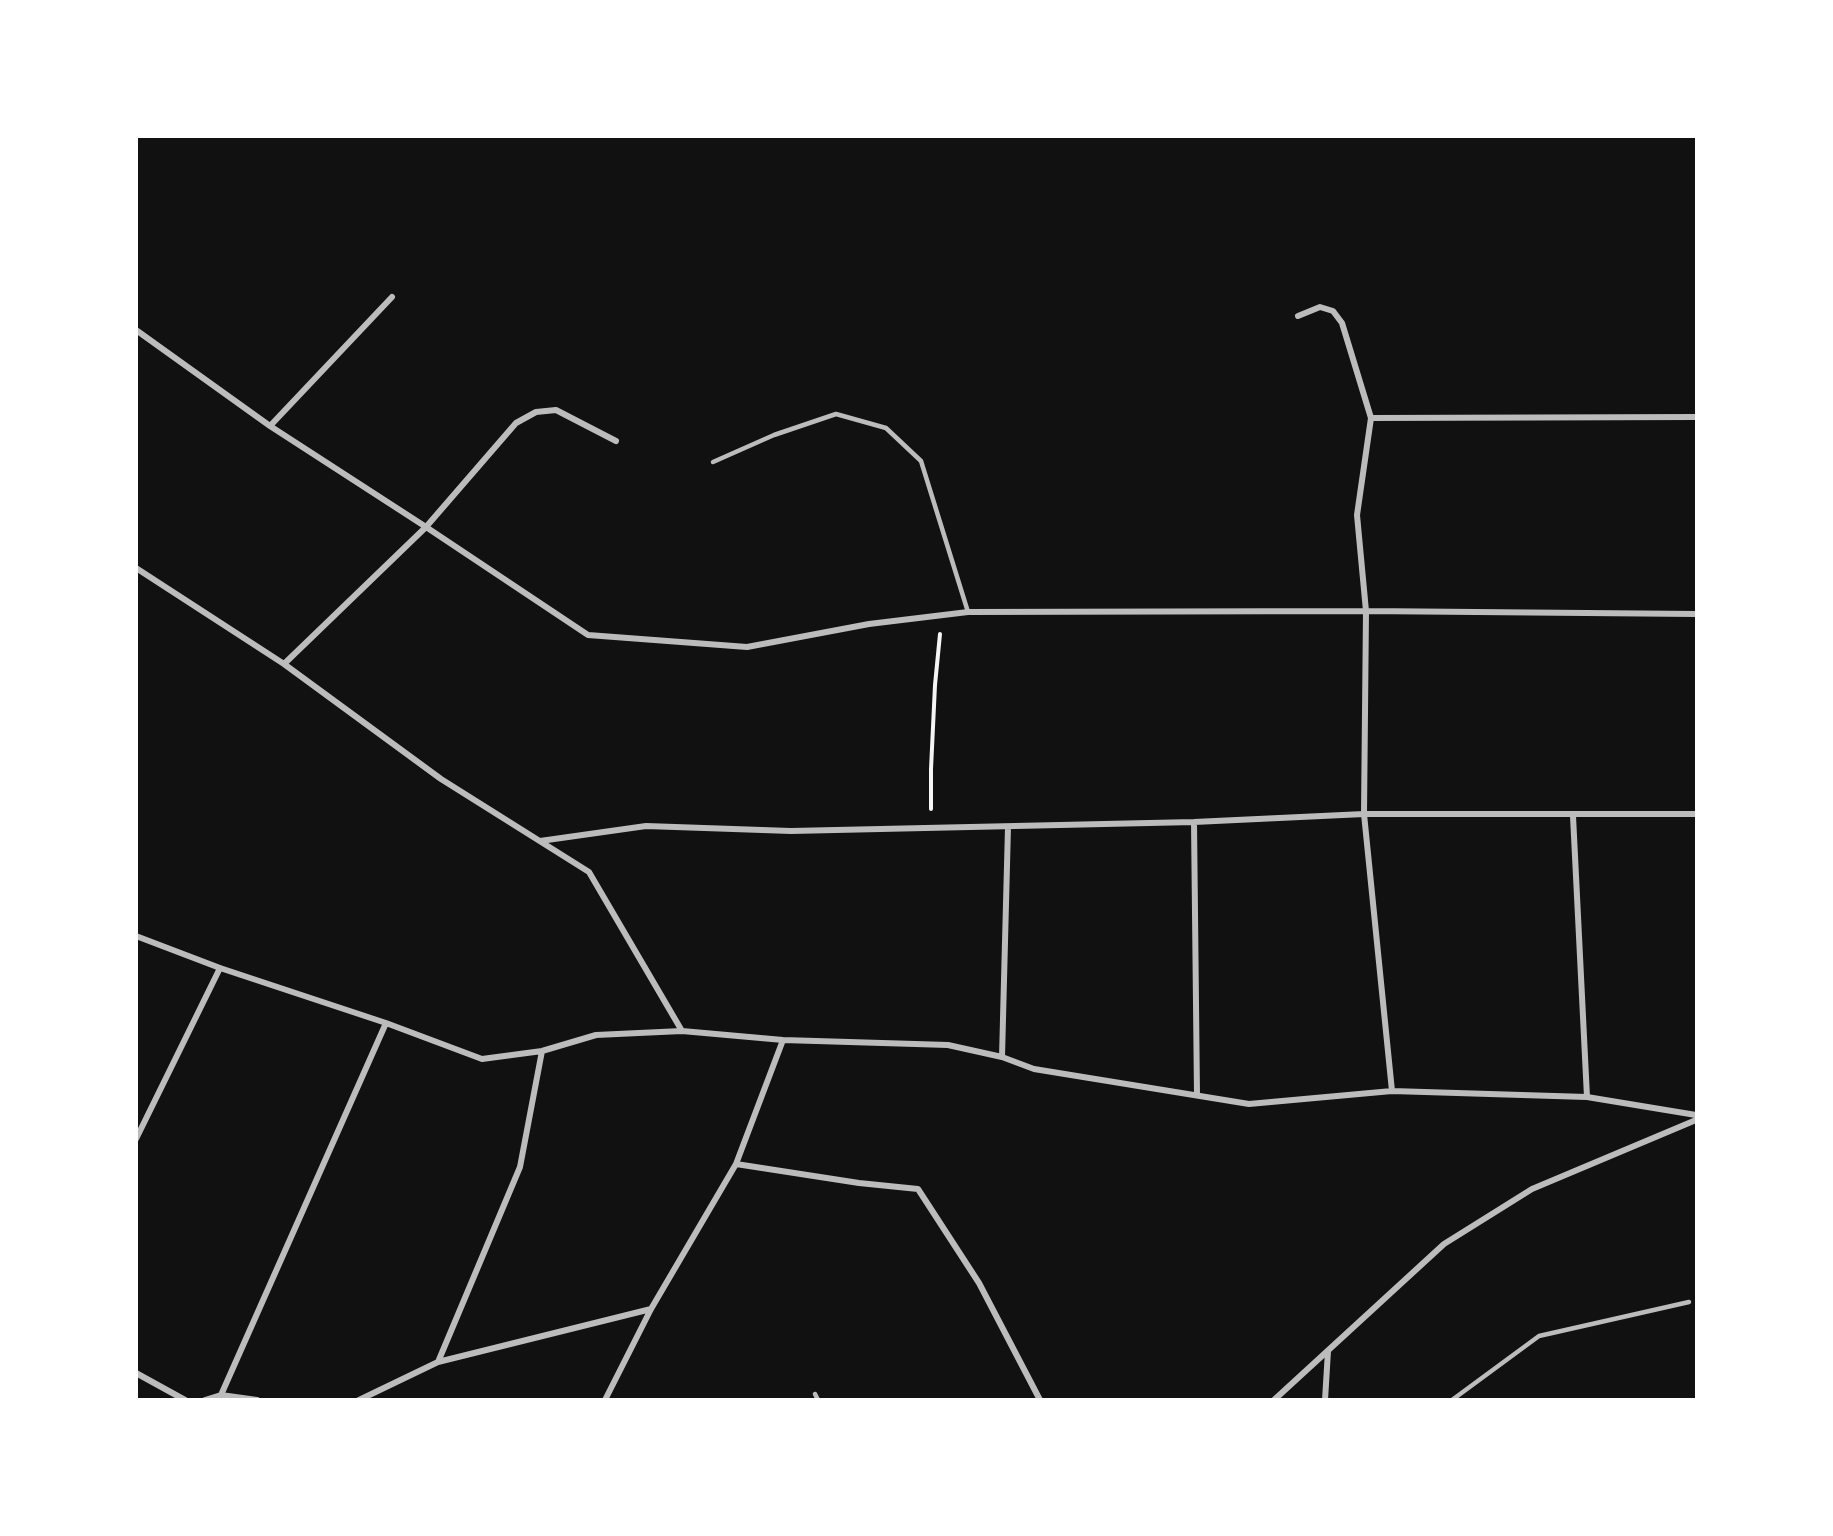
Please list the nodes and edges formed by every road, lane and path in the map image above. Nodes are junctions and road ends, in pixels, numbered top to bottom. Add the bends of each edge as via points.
1 (392, 297) dead end
2 (1298, 316) dead end
3 (136, 330) edge
4 (1696, 417) edge
5 (1371, 418) junction
6 (270, 426) junction
7 (616, 441) dead end
8 (713, 462) dead end
9 (426, 527) junction
10 (136, 568) edge
11 (1366, 611) junction
12 (968, 612) junction
13 (1696, 614) edge
14 (942, 616) junction
15 (284, 664) junction
16 (1364, 814) junction
17 (1696, 814) edge
18 (1573, 816) junction
19 (1194, 822) junction
20 (1008, 827) junction
21 (932, 828) junction
22 (540, 841) junction
23 (136, 936) edge
24 (220, 968) junction
25 (386, 1023) junction
26 (682, 1031) junction
27 (783, 1040) junction
28 (542, 1051) junction
29 (1002, 1057) junction
30 (1392, 1091) junction
31 (1197, 1095) junction
32 (1587, 1097) junction
33 (1696, 1115) edge
34 (1696, 1120) edge
35 (136, 1139) edge
36 (736, 1164) junction
37 (1689, 1302) dead end
38 (651, 1309) junction
39 (1329, 1350) junction
40 (438, 1362) junction
41 (136, 1374) edge
42 (221, 1395) junction
43 (185, 1400) edge
44 (205, 1400) edge
45 (257, 1400) edge
46 (359, 1400) edge
47 (605, 1400) edge
48 (1040, 1400) edge
49 (1274, 1400) edge
50 (1326, 1400) edge
51 (1452, 1400) edge

1 - 6 street
2 - 5 street via 1320,307 1333,311 1342,323
3 - 6 street
4 - 5 street
5 - 11 street via 1358,515
6 - 9 street
7 - 9 street via 556,410 536,412 516,423
8 - 12 lane via 836,414 886,428 921,460
9 - 14 street via 588,635 747,647 869,624
9 - 15 street
10 - 15 street
11 - 12 street
11 - 13 street
11 - 16 street
12 - 14 street
14 - 21 path via 934,695
15 - 22 street via 441,779
16 - 18 street
16 - 19 street
16 - 30 street
17 - 18 street
18 - 32 street
19 - 20 street
19 - 31 street
20 - 21 street
20 - 29 street
21 - 22 street via 791,831 646,826
22 - 26 street via 589,872
23 - 24 street
24 - 25 street
24 - 35 street
25 - 28 street via 482,1059
25 - 42 street
26 - 27 street
26 - 28 street via 596,1035
27 - 29 street via 948,1044
27 - 36 street
28 - 40 street via 520,1167
29 - 31 street via 1035,1069
30 - 31 street via 1249,1104
30 - 32 street
32 - 33 street
34 - 39 street via 1532,1190 1444,1244
36 - 38 street
36 - 48 street via 859,1184 918,1189 979,1283
37 - 51 lane via 1539,1336
38 - 40 street
38 - 47 street
39 - 49 street
39 - 50 street
40 - 46 street
41 - 43 street
42 - 44 street
42 - 45 street

